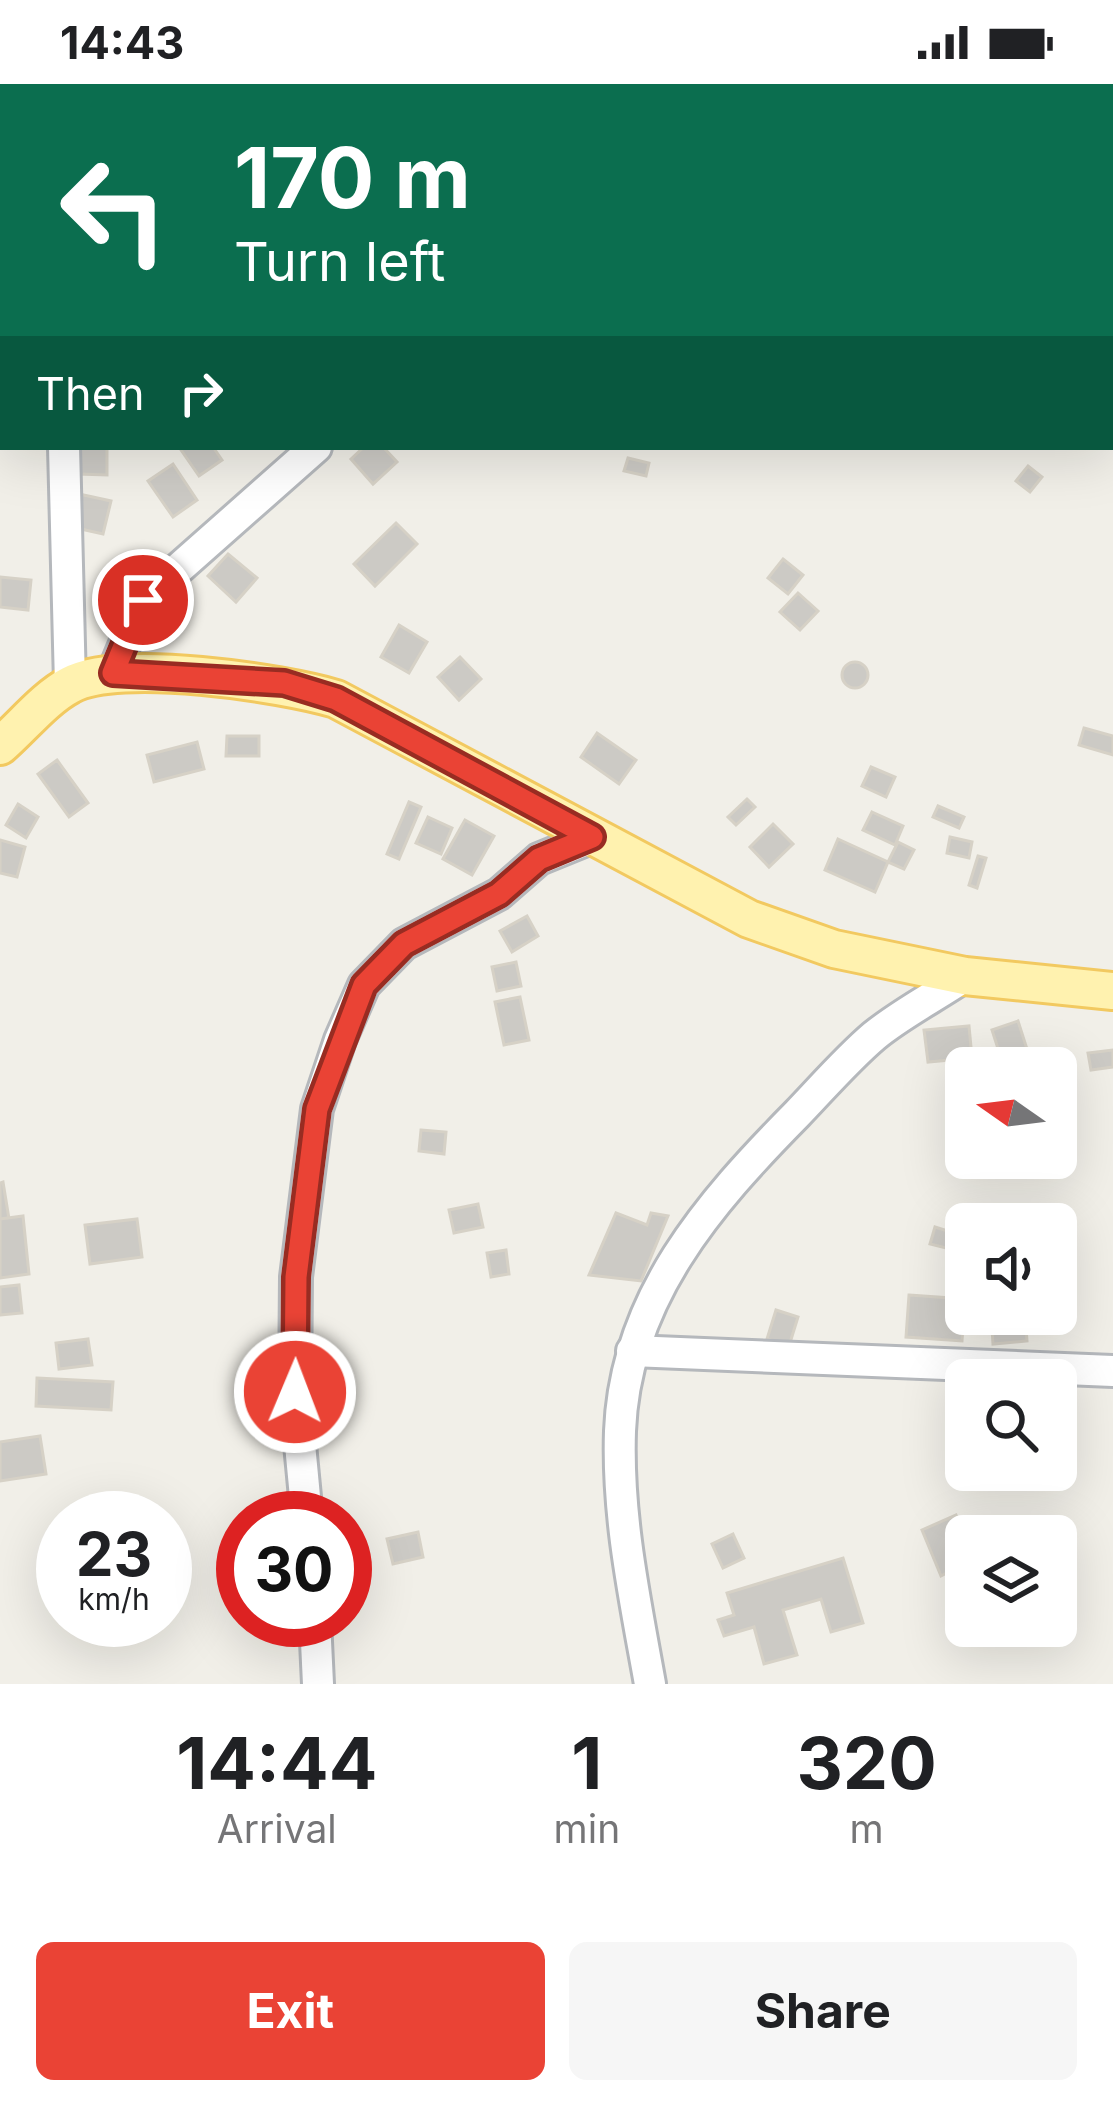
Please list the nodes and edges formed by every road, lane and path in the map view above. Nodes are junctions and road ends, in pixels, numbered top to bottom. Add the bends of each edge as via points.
1 (64, 450) edge
2 (313, 450) edge
3 (113, 673) junction
4 (70, 684) junction
5 (0, 746) edge
6 (592, 837) junction
7 (965, 976) junction
8 (1113, 991) edge
9 (632, 1352) junction
10 (1113, 1371) edge
11 (304, 1491) edge
12 (316, 1647) edge
13 (318, 1684) edge
14 (650, 1684) edge

1 - 4 street
2 - 3 street via 143,600
3 - 4 main road
3 - 6 main road via 284,683 336,699
4 - 5 main road
6 - 7 main road via 749,919 834,949
6 - 11 street via 539,859 499,894 404,944 364,985 317,1109 296,1277
7 - 8 main road
7 - 9 street via 875,1036 742,1171 689,1233
9 - 10 street
9 - 14 street via 620,1427 621,1508
12 - 13 street

